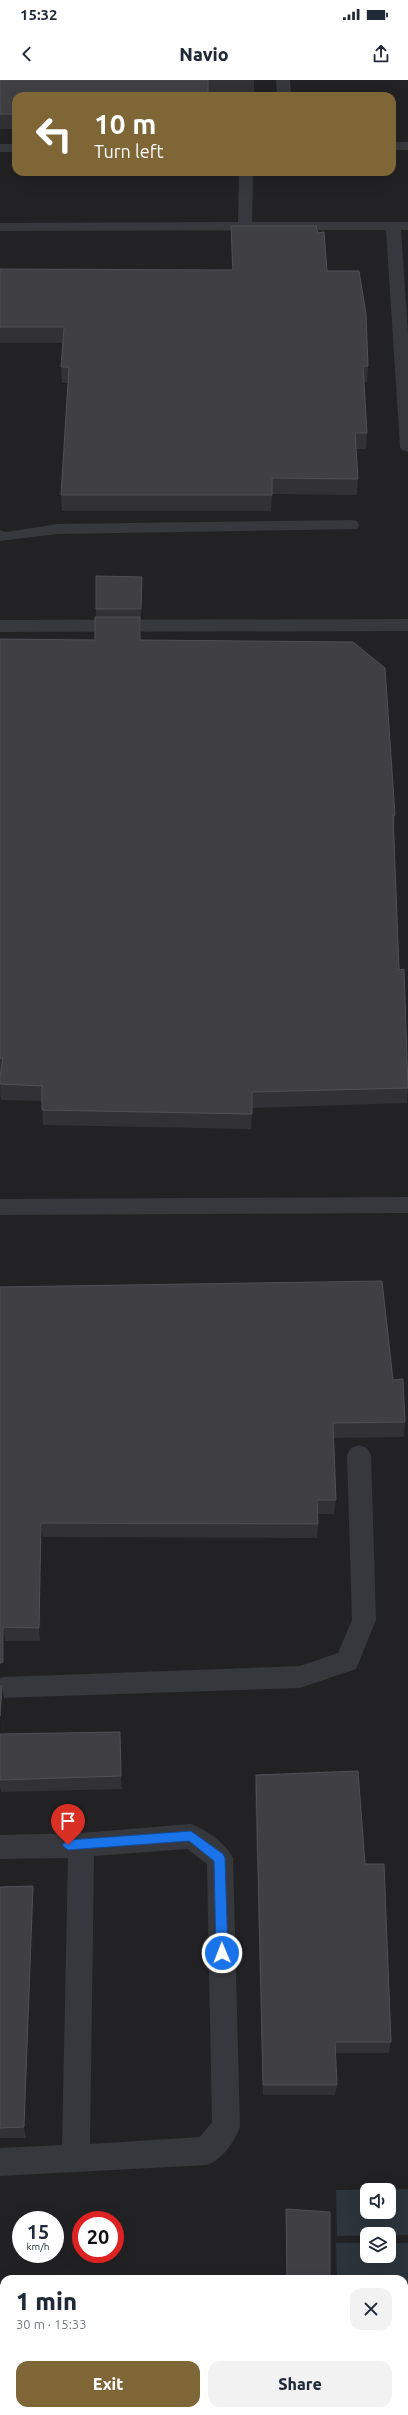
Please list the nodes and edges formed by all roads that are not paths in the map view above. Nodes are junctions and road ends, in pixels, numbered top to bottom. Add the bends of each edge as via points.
1 (283, 80) edge
2 (284, 92) edge
3 (396, 146) edge
4 (408, 146) edge
5 (0, 148) edge
6 (12, 148) edge
7 (246, 176) edge
8 (0, 226) edge
9 (245, 226) junction
10 (400, 226) edge
11 (408, 447) edge
12 (351, 525) dead end
13 (0, 535) edge
14 (408, 625) edge
15 (0, 626) edge
16 (408, 1205) edge
17 (0, 1207) edge
18 (359, 1455) dead end
19 (4, 1688) dead end
20 (81, 1844) junction
21 (0, 1848) edge
22 (76, 2159) junction
23 (0, 2162) edge

1 - 2 street
3 - 4 street
5 - 6 street
7 - 9 street
8 - 9 street
9 - 10 street
10 - 11 street
12 - 13 street via 58,529 4,537
14 - 15 street
16 - 17 street
18 - 19 street via 364,1620 347,1661 300,1677
20 - 21 street
20 - 22 street
20 - 22 street via 191,1836 220,1858 226,2127 206,2151
22 - 23 street

